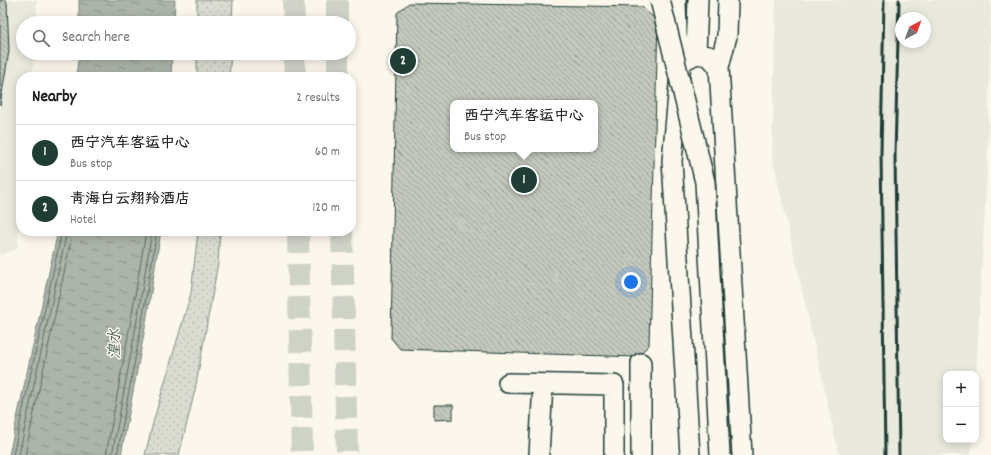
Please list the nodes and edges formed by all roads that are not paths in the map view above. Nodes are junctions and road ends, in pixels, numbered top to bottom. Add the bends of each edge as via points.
1 (660, 0) edge
2 (676, 0) edge
3 (698, 0) edge
4 (728, 0) edge
5 (689, 58) junction
6 (719, 67) junction
7 (642, 363) dead end
8 (508, 383) dead end
9 (543, 384) junction
10 (539, 455) edge
11 (614, 455) edge
12 (641, 455) edge
13 (690, 455) edge
14 (720, 455) edge
15 (742, 455) edge

1 - 14 lane, bridge via 705,182
2 - 5 lane via 677,36
3 - 5 lane
4 - 6 lane via 727,36
5 - 6 lane via 709,56
5 - 13 lane via 672,160
6 - 15 lane
7 - 12 lane
8 - 9 lane
9 - 10 lane
9 - 11 lane via 614,385

